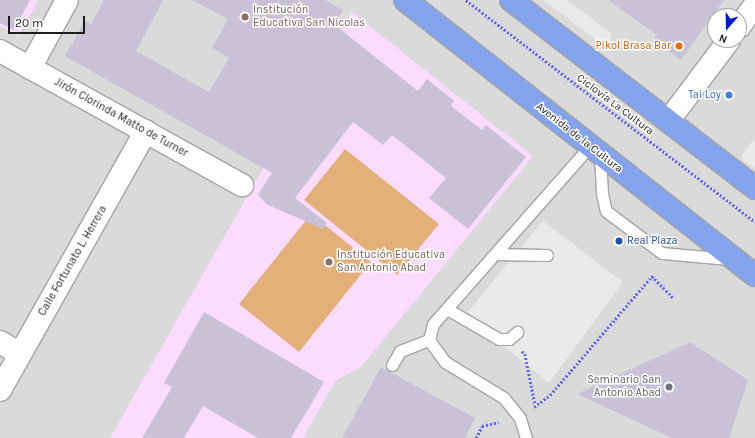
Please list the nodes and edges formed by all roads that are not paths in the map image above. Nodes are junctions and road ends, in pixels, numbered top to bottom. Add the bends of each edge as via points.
1 (66, 0) edge
2 (405, 0) edge
3 (511, 0) edge
4 (755, 5) edge
5 (747, 16) edge
6 (723, 48) edge
7 (0, 51) edge
8 (30, 68) junction
9 (669, 120) junction
10 (146, 131) junction
11 (595, 151) junction
12 (242, 185) dead end
13 (755, 188) edge
14 (496, 254) junction
15 (547, 255) dead end
16 (736, 260) junction
17 (755, 275) edge
18 (446, 310) junction
19 (513, 335) road end
20 (429, 340) junction
21 (0, 342) edge
22 (20, 354) junction
23 (392, 365) dead end
24 (0, 390) edge
25 (526, 438) edge

1 - 8 street
2 - 11 highway, Avenida de la Cultura
3 - 9 highway
4 - 5 street
6 - 9 street
7 - 8 street, Jirón Clorinda Matto de Turner
8 - 10 street, Jirón Clorinda Matto de Turner
9 - 13 highway
10 - 12 street, Jirón Clorinda Matto de Turner
10 - 22 street, Calle Fortunato L. Herrera
11 - 14 lane
11 - 16 highway, Avenida de la Cultura
11 - 16 lane via 606,211 662,253
14 - 15 lane
14 - 18 lane
16 - 17 highway, Avenida de la Cultura
18 - 19 lane via 499,339
18 - 20 lane via 433,324
20 - 23 lane via 400,351
20 - 25 lane via 445,362 504,398 520,418
21 - 22 street
22 - 24 street, Calle Fortunato L. Herrera

